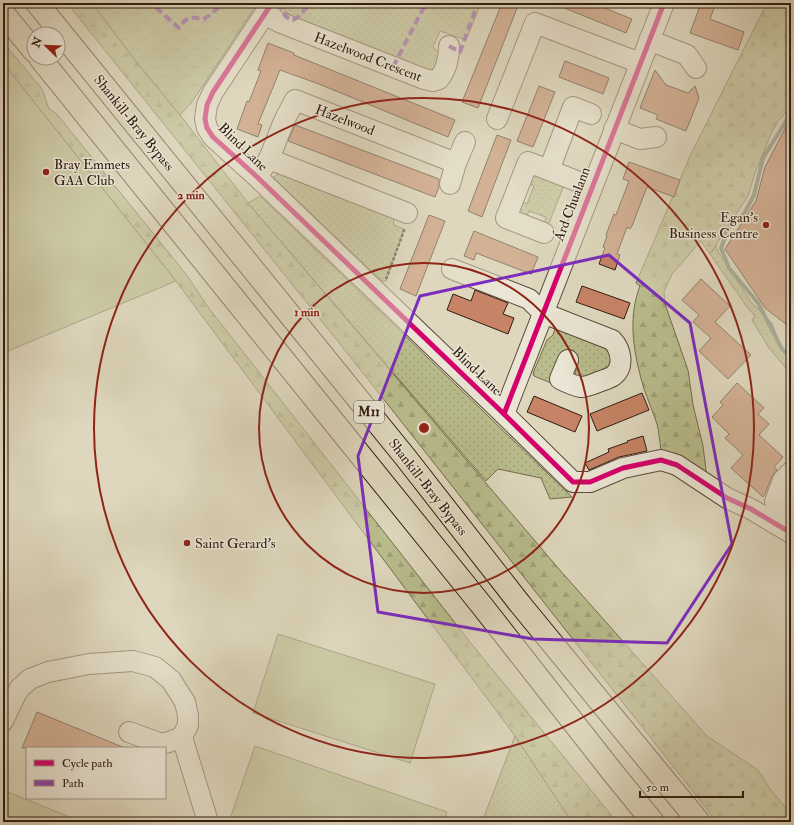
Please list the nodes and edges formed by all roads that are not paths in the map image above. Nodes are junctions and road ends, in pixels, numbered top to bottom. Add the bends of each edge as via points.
1 (37, 3) edge
2 (664, 3) edge
3 (268, 9) edge
4 (3, 13) edge
5 (649, 40) junction
6 (26, 41) edge
7 (449, 46) dead end
8 (640, 63) junction
9 (46, 66) edge
10 (696, 68) dead end
11 (591, 114) dead end
12 (497, 119) dead end
13 (207, 128) joint
14 (614, 129) junction
15 (656, 137) dead end
16 (465, 142) dead end
17 (269, 160) junction
18 (456, 162) junction
19 (549, 170) junction
20 (256, 176) junction
21 (450, 184) dead end
22 (592, 186) junction
23 (407, 213) road end
24 (544, 233) dead end
25 (452, 269) dead end
26 (543, 313) junction
27 (568, 360) dead end
28 (504, 414) junction
29 (791, 472) edge
30 (791, 519) edge
31 (791, 533) edge
32 (3, 721) edge
33 (130, 732) dead end
34 (182, 737) junction
35 (208, 822) edge
36 (653, 822) edge
37 (699, 822) edge

1 - 37 highway, Shankill-Bray Bypass / M11 via 406,458 520,604
2 - 5 street, Árd Chualann
3 - 7 street, Hazelwood Crescent via 279,22 433,81 444,73 449,59
3 - 13 street, Hazelwood Crescent via 213,92 207,105
4 - 6 highway
5 - 8 street, Árd Chualann
5 - 10 street via 687,55
8 - 12 street via 535,22
8 - 14 street, Árd Chualann
9 - 36 highway, M11
11 - 19 street via 573,107
13 - 20 street, Blind Lane via 213,137
14 - 15 street via 640,139
14 - 22 street, Árd Chualann
16 - 18 street
17 - 18 street, Hazelwood via 295,100
17 - 20 street, Hazelwood
17 - 23 street
18 - 21 street
19 - 22 street
19 - 24 street via 528,162 506,218
20 - 28 street, Blind Lane
22 - 26 street, Árd Chualann
25 - 26 street via 530,299
26 - 27 street via 612,340 617,345 621,360 614,375 582,387 560,379
26 - 28 street, Árd Chualann
28 - 31 street, Blind Lane via 573,482 590,482 623,468 661,460 677,465 727,498
29 - 30 street via 783,480 775,502 781,512
32 - 34 street via 20,688 30,679 48,672 89,664 133,661 155,667 171,680 185,702 188,715 188,725
33 - 34 street via 159,743
34 - 35 street

